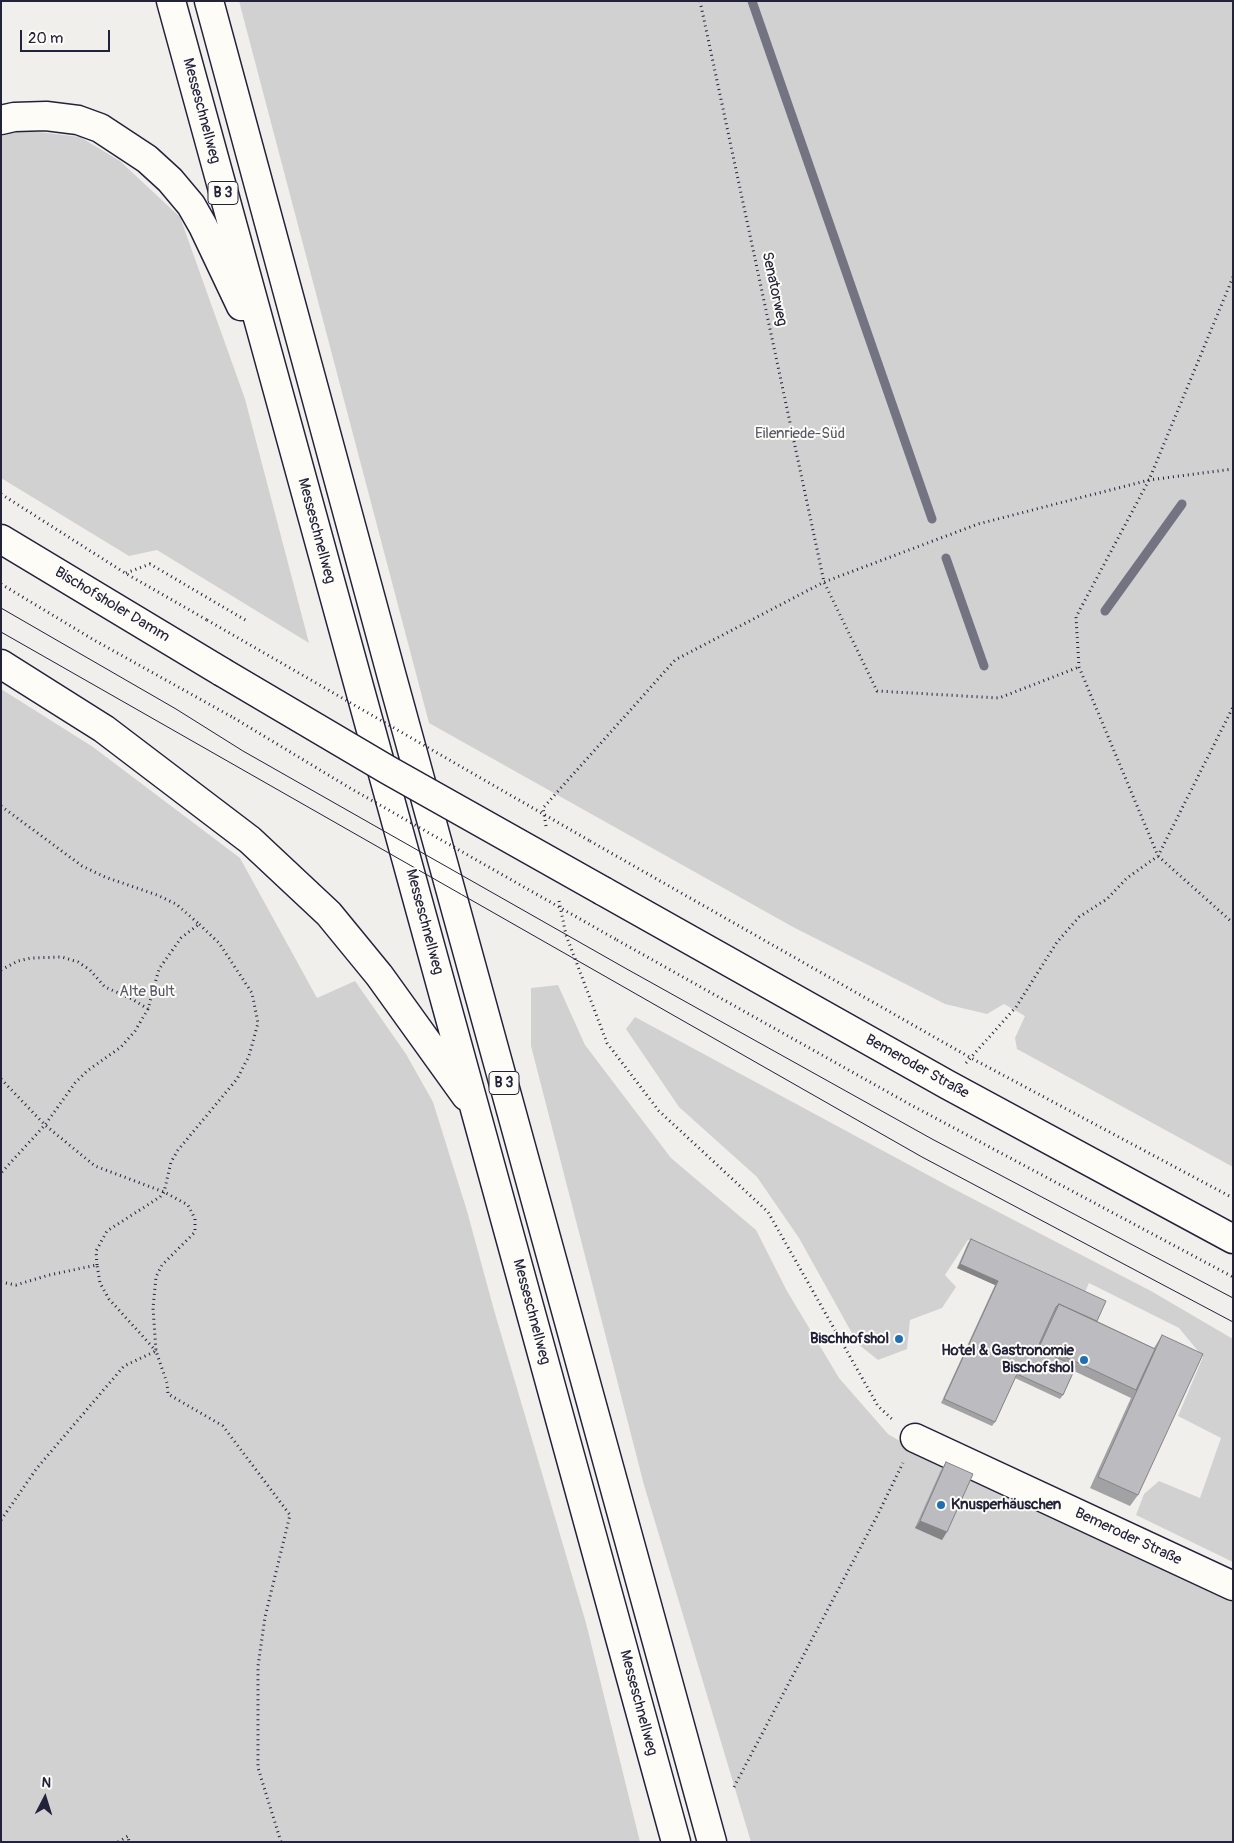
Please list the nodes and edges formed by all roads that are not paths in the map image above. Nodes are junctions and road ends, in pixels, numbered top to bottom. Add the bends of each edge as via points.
1 (171, 1) edge
2 (209, 1) edge
3 (1, 120) edge
4 (276, 384) junction
5 (1, 539) edge
6 (1, 664) edge
7 (603, 891) joint
8 (475, 1109) junction
9 (1233, 1239) edge
10 (915, 1438) road end
11 (1233, 1586) edge
12 (676, 1842) edge
13 (712, 1842) edge

1 - 4 main road, Messeschnellweg / B 3
2 - 13 main road, B 3
3 - 4 main road via 46,116 78,120 122,141 170,180 203,226
4 - 8 main road, Messeschnellweg / B 3
5 - 7 main road, Bischofsholer Damm, bridge via 388,770
6 - 8 main road via 104,729 258,847 329,914 379,975
7 - 9 main road, Bemeroder Straße via 948,1085
8 - 12 main road, Messeschnellweg / B 3
10 - 11 main road, Bemeroder Straße

